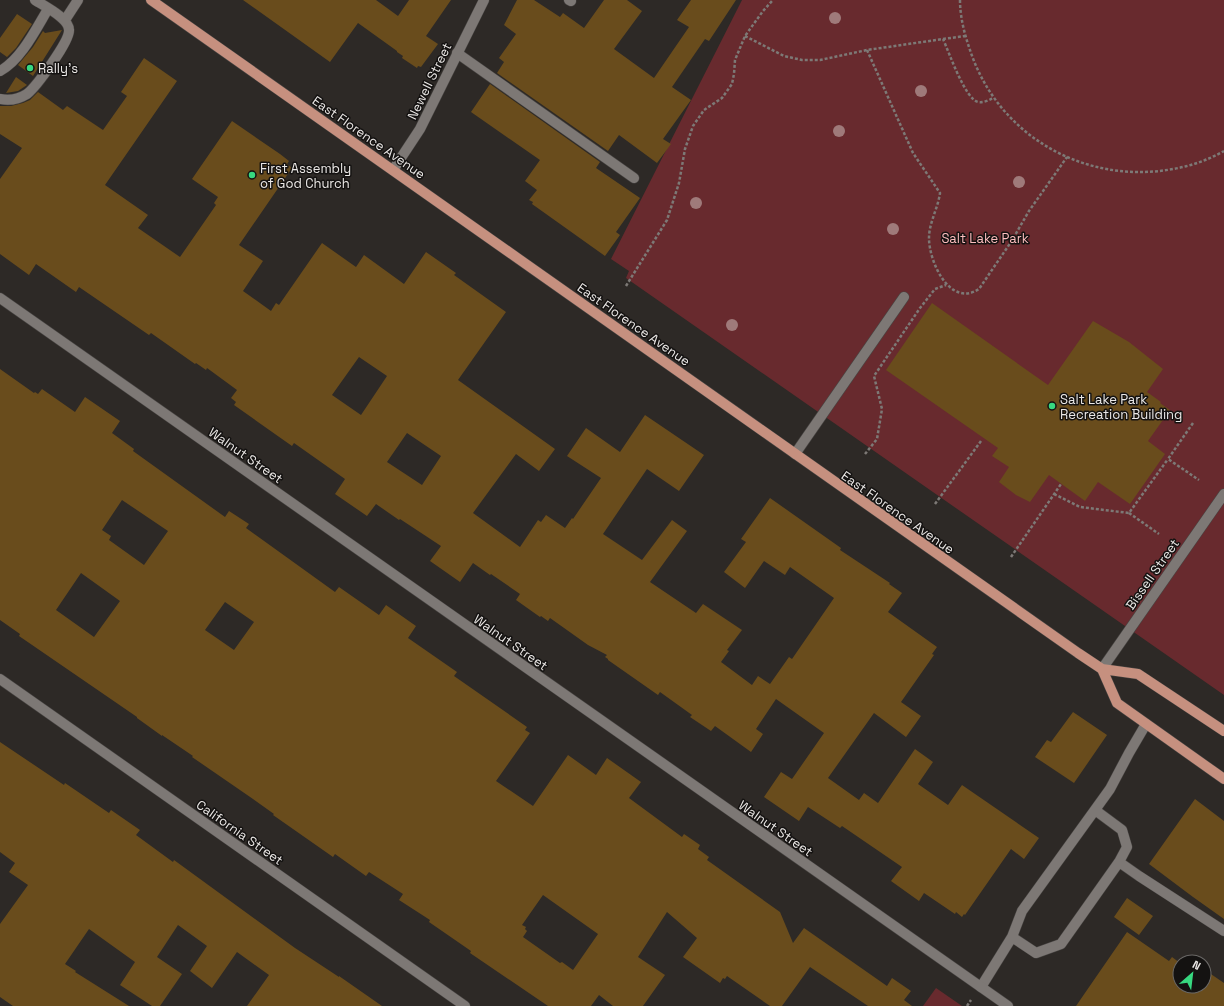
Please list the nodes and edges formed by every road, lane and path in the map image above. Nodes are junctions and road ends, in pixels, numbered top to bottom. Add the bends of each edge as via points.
1 (35, 0) edge
2 (78, 0) edge
3 (151, 0) edge
4 (484, 0) edge
5 (773, 0) edge
6 (960, 0) edge
7 (48, 9) junction
8 (65, 20) junction
9 (745, 36) junction
10 (965, 36) junction
11 (943, 39) junction
12 (867, 50) junction
13 (458, 52) junction
14 (0, 71) edge
15 (993, 98) junction
16 (0, 99) edge
17 (1224, 151) edge
18 (1067, 157) junction
19 (393, 170) junction
20 (634, 178) dead end
21 (946, 285) junction
22 (626, 286) dead end
23 (904, 297) dead end
24 (0, 298) edge
25 (1193, 423) dead end
26 (981, 441) dead end
27 (795, 454) junction
28 (865, 454) dead end
29 (1168, 459) junction
30 (1199, 480) dead end
31 (1061, 484) dead end
32 (1054, 494) junction
33 (1224, 494) edge
34 (935, 504) dead end
35 (1129, 513) junction
36 (1159, 534) dead end
37 (1011, 557) dead end
38 (1102, 669) junction
39 (0, 679) edge
40 (1146, 724) junction
41 (1224, 731) edge
42 (1224, 779) edge
43 (1095, 810) junction
44 (1119, 862) junction
45 (1224, 931) edge
46 (1012, 937) junction
47 (981, 987) junction
48 (465, 1006) edge
49 (1008, 1006) edge

1 - 7 street
2 - 8 street
3 - 19 main road, East Florence Avenue
4 - 13 street, Newell Street
5 - 9 path
6 - 10 path
7 - 8 street
7 - 14 street via 14,61
8 - 16 street via 69,29 64,45 38,81 27,94 15,99
9 - 12 path via 784,56 802,60 820,60
9 - 22 path via 735,60 732,84 722,98 704,110 693,126 685,149 679,183 666,220
10 - 11 path
10 - 15 path via 976,68
11 - 12 path
11 - 15 path via 970,97 979,102
12 - 21 path via 913,153 940,193 929,238 932,259
13 - 19 street, Newell Street via 420,129
13 - 20 street
15 - 18 path via 1014,122 1039,142
17 - 18 path via 1187,166 1157,172 1119,171 1096,167
18 - 21 path via 1029,210 979,289 965,294 958,293
19 - 27 main road, East Florence Avenue
21 - 28 path via 935,289 930,295 874,376 882,409 877,439
23 - 27 street
24 - 47 street, Walnut Street
25 - 29 path
26 - 34 path
27 - 38 main road, East Florence Avenue
29 - 30 path
29 - 35 path
31 - 32 path
32 - 35 path via 1080,507
32 - 37 path
33 - 38 street, Bissell Street
35 - 36 path
38 - 40 main road via 1117,703
38 - 41 main road, East Florence Avenue via 1138,674
39 - 48 street, California Street
40 - 42 main road
40 - 43 street via 1110,789
43 - 44 street via 1122,830 1127,847
43 - 46 street via 1022,911
44 - 45 street
44 - 46 street via 1061,944 1036,953
46 - 47 street
47 - 49 street, Walnut Street

